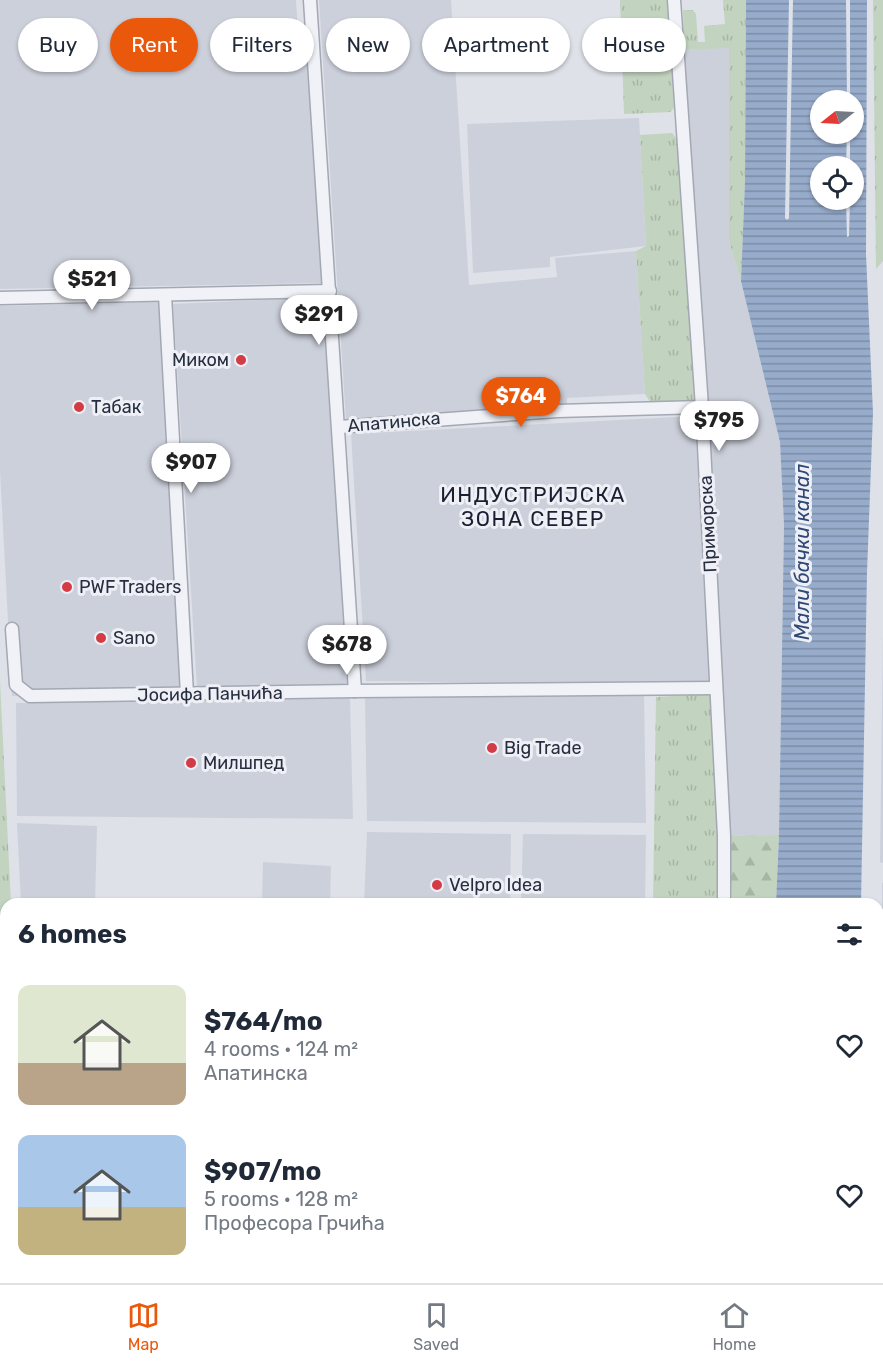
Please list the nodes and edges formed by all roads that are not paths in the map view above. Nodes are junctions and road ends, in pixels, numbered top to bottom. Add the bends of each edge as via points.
1 (310, 0) edge
2 (674, 0) edge
3 (330, 291) junction
4 (165, 295) junction
5 (0, 298) edge
6 (702, 407) junction
7 (339, 427) junction
8 (12, 629) dead end
9 (716, 688) junction
10 (355, 690) junction
11 (187, 694) junction
12 (724, 898) edge

1 - 3 street
2 - 6 street, Приморска
3 - 4 street
3 - 7 street
4 - 5 street
4 - 11 street
6 - 7 street, Апатинска via 557,411
6 - 9 street, Приморска
7 - 10 street
8 - 11 street, Јосифа Панчића via 16,685 30,696
9 - 10 street, Јосифа Панчића
9 - 12 street, Приморска
10 - 11 street, Јосифа Панчића

